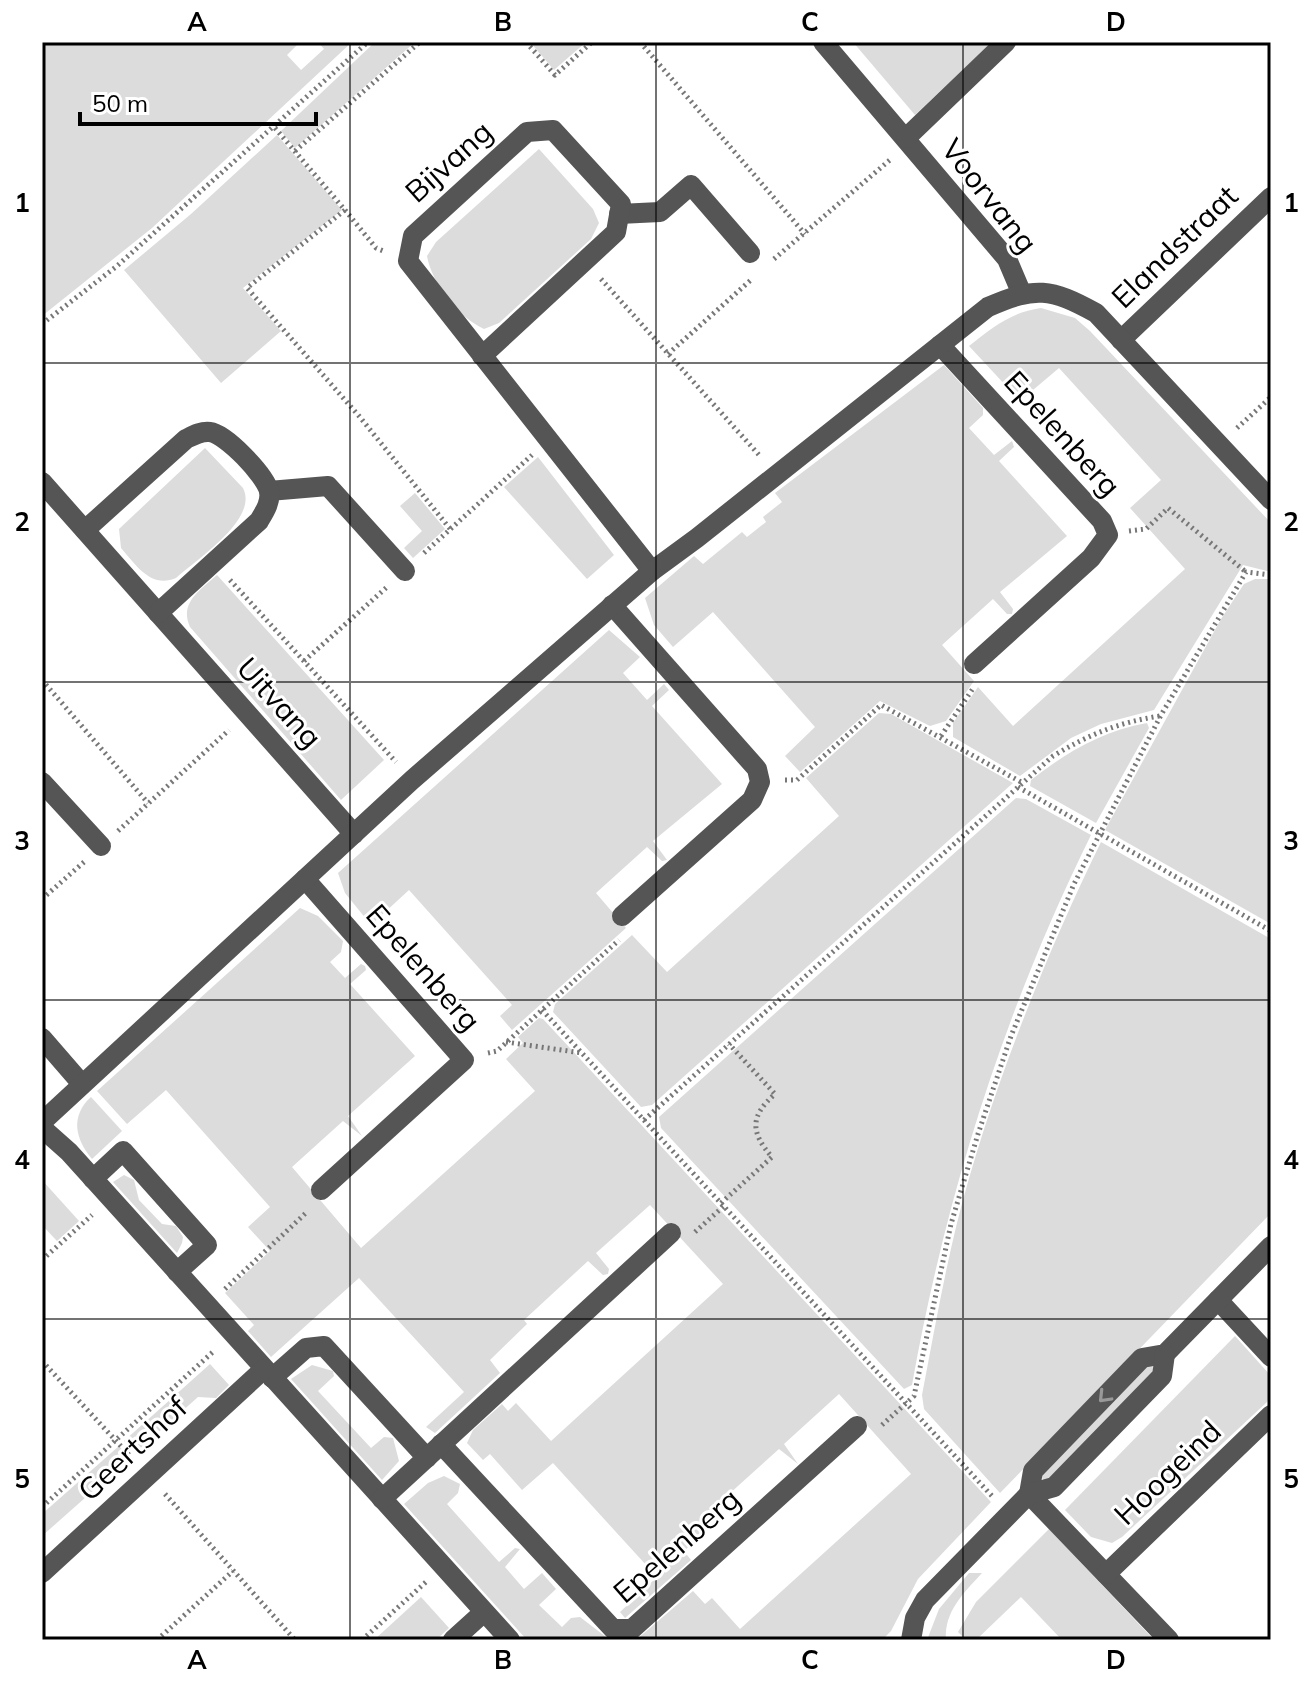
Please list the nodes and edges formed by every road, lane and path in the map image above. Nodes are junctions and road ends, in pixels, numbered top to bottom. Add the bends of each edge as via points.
1 (368, 42) edge
2 (420, 42) edge
3 (526, 42) edge
4 (592, 42) edge
5 (640, 42) edge
6 (823, 42) edge
7 (1006, 42) edge
8 (275, 128) junction
9 (908, 140) junction
10 (295, 151) junction
11 (1271, 197) edge
12 (345, 210) junction
13 (619, 214) junction
14 (805, 234) junction
15 (750, 253) dead end
16 (585, 260) junction
17 (408, 261) junction
18 (1021, 292) junction
19 (42, 324) edge
20 (1121, 340) junction
21 (940, 345) junction
22 (668, 354) junction
23 (482, 356) junction
24 (1271, 397) edge
25 (1219, 445) junction
26 (777, 475) junction
27 (42, 482) edge
28 (269, 491) junction
29 (1271, 500) edge
30 (85, 530) junction
31 (451, 530) dead end
32 (1108, 535) junction
33 (214, 562) junction
34 (405, 571) dead end
35 (652, 571) junction
36 (1246, 572) junction
37 (1271, 575) edge
38 (612, 605) junction
39 (158, 613) junction
40 (974, 664) joint
41 (42, 680) edge
42 (248, 714) junction
43 (1161, 715) junction
44 (941, 736) junction
45 (412, 780) junction
46 (42, 782) edge
47 (760, 782) junction
48 (1020, 785) junction
49 (148, 803) junction
50 (1099, 833) junction
51 (354, 834) junction
52 (101, 846) junction
53 (305, 879) junction
54 (42, 899) edge
55 (622, 916) joint
56 (1271, 931) edge
57 (542, 1010) junction
58 (42, 1038) edge
59 (506, 1042) junction
60 (729, 1044) junction
61 (583, 1053) junction
62 (464, 1060) junction
63 (81, 1083) junction
64 (644, 1120) junction
65 (42, 1122) edge
66 (42, 1128) edge
67 (93, 1179) junction
68 (321, 1190) joint
69 (110, 1198) junction
70 (721, 1203) junction
71 (671, 1233) dead end
72 (1271, 1246) edge
73 (42, 1260) edge
74 (177, 1272) junction
75 (220, 1294) dead end
76 (1218, 1300) junction
77 (232, 1334) junction
78 (1271, 1357) edge
79 (42, 1361) edge
80 (268, 1373) junction
81 (906, 1403) junction
82 (1271, 1415) edge
83 (857, 1426) dead end
84 (116, 1441) junction
85 (434, 1451) junction
86 (148, 1475) junction
87 (1029, 1494) junction
88 (382, 1499) junction
89 (42, 1507) edge
90 (1009, 1515) junction
91 (443, 1566) junction
92 (233, 1571) junction
93 (42, 1573) edge
94 (1106, 1574) junction
95 (484, 1612) junction
96 (157, 1640) edge
97 (295, 1640) edge
98 (362, 1640) edge
99 (453, 1640) edge
100 (510, 1640) edge
101 (911, 1640) edge
102 (1169, 1640) edge

1 - 8 path
2 - 10 path
3 - 4 path via 555,75
5 - 14 path
6 - 9 street, Voorvang
7 - 9 street, Voorvang
8 - 10 path
8 - 19 path
9 - 14 path
9 - 18 street, Voorvang via 1007,259
10 - 12 path
11 - 20 street, Elandstraat
12 - 17 path via 376,248
12 - 31 path via 247,288
13 - 15 street via 660,212 691,185
13 - 16 street via 616,232
13 - 17 street, Bijvang via 621,204 553,130 527,132 413,236
14 - 22 path
16 - 22 path
16 - 23 street
17 - 23 street
18 - 20 street via 1061,294 1096,313
18 - 21 street via 988,307
20 - 25 street
21 - 26 street
21 - 32 street, Epelenberg via 1102,521
22 - 26 path
23 - 35 street
24 - 25 path
25 - 29 street
26 - 35 street
27 - 30 street, Uitvang
28 - 30 street via 227,439 199,433
28 - 33 street via 268,507 259,521
28 - 34 street via 328,486
30 - 39 street, Uitvang
32 - 36 path via 1146,529 1168,508
32 - 40 street, Epelenberg via 1091,558
33 - 39 street
33 - 45 path
35 - 38 street
36 - 37 path
36 - 43 path
38 - 45 street
38 - 47 street via 757,769
39 - 42 street, Uitvang
40 - 44 path via 978,682
41 - 49 path
42 - 49 path
42 - 51 street, Uitvang
43 - 48 path via 1089,734
43 - 50 path
44 - 47 path via 881,705 797,780
44 - 48 path
45 - 51 street
46 - 52 street
47 - 55 street via 752,800
48 - 50 path
48 - 60 path
49 - 52 path
50 - 56 path
50 - 81 path via 1002,1064 951,1224 914,1396
51 - 53 street
52 - 54 path
53 - 62 street, Epelenberg
53 - 63 street
55 - 57 path via 630,931
57 - 59 path
57 - 61 path
58 - 63 street
59 - 61 path
59 - 62 path via 497,1051
60 - 64 path
60 - 70 path via 775,1094 753,1123 760,1144 772,1157
61 - 64 path
62 - 68 street, Epelenberg
63 - 65 street
64 - 70 path
66 - 67 street
67 - 69 street
67 - 74 street via 123,1151 207,1245
68 - 75 path via 328,1205 307,1212
69 - 73 path
69 - 74 street
70 - 81 path
71 - 85 street
72 - 76 street
74 - 77 street
76 - 78 street
76 - 87 street via 1165,1354 1142,1358 1033,1471
77 - 80 street
77 - 84 path
79 - 84 path
80 - 85 street, Epelenberg via 306,1348 324,1346
80 - 86 street, Geertshof
80 - 88 street
81 - 90 path
82 - 94 street, Hoogeind
83 - 85 street, Epelenberg via 632,1629 613,1629
84 - 89 path
85 - 88 street
86 - 92 path
86 - 93 street, Geertshof
87 - 90 street
87 - 94 street
88 - 91 street
90 - 101 street via 925,1600
91 - 95 street
91 - 98 path
92 - 96 path
92 - 97 path
94 - 102 street
95 - 99 street
95 - 100 street

